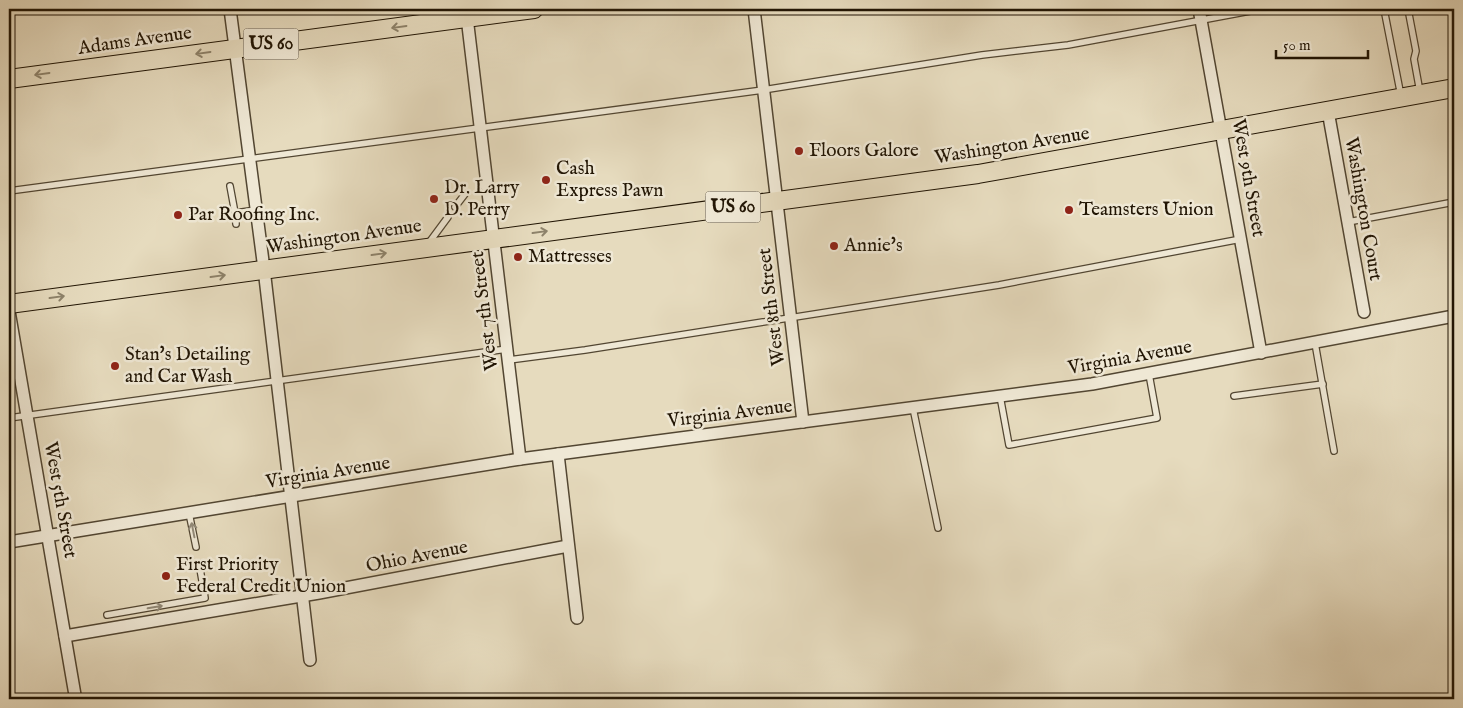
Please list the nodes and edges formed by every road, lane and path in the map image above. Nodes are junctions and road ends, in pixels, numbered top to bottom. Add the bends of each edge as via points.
1 (230, 9) edge
2 (534, 9) edge
3 (754, 9) edge
4 (1261, 9) edge
5 (1384, 9) edge
6 (1408, 9) edge
7 (467, 13) edge
8 (1201, 14) edge
9 (235, 49) junction
10 (9, 79) edge
11 (1454, 88) edge
12 (763, 90) junction
13 (1421, 94) junction
14 (1401, 98) junction
15 (1328, 111) junction
16 (480, 128) junction
17 (1222, 131) junction
18 (249, 159) junction
19 (230, 186) dead end
20 (9, 191) edge
21 (465, 194) dead end
22 (777, 201) junction
23 (1454, 202) edge
24 (455, 207) dead end
25 (256, 210) junction
26 (235, 213) junction
27 (448, 217) dead end
28 (1348, 222) junction
29 (236, 224) dead end
30 (494, 239) junction
31 (1242, 239) junction
32 (426, 248) junction
33 (264, 270) junction
34 (9, 304) edge
35 (9, 311) edge
36 (1364, 312) dead end
37 (1454, 316) edge
38 (791, 318) junction
39 (1315, 343) junction
40 (1261, 353) junction
41 (508, 355) junction
42 (1149, 374) junction
43 (278, 380) junction
44 (1323, 384) junction
45 (1000, 396) junction
46 (1234, 396) dead end
47 (913, 408) junction
48 (28, 414) junction
49 (9, 418) edge
50 (803, 422) junction
51 (1334, 451) dead end
52 (558, 454) junction
53 (520, 459) junction
54 (291, 497) junction
55 (189, 513) junction
56 (938, 528) dead end
57 (48, 535) junction
58 (9, 542) edge
59 (568, 546) junction
60 (196, 547) dead end
61 (199, 563) dead end
62 (302, 596) junction
63 (107, 615) dead end
64 (576, 618) dead end
65 (65, 636) junction
66 (310, 660) dead end
67 (75, 695) dead end

1 - 9 street
2 - 7 main road, Adams Avenue / US 60
3 - 12 street, West 8th Street
4 - 8 lane
5 - 14 lane
6 - 13 lane
7 -> 9 main road, Adams Avenue / US 60
7 - 16 street, West 7th Street
8 - 12 lane via 1068,45 982,55
8 - 17 street, West 9th Street
9 -> 10 main road, Adams Avenue / US 60
9 - 18 street
11 - 13 main road, Washington Avenue / US 60
12 - 16 lane
12 - 22 street, West 8th Street
13 - 14 main road, Washington Avenue / US 60
14 - 15 main road, Washington Avenue / US 60
15 - 17 main road, Washington Avenue / US 60
15 - 28 street, Washington Court
16 - 18 lane
16 - 30 street, West 7th Street
17 - 22 main road, Washington Avenue / US 60 via 1017,168
17 - 31 street, West 9th Street
18 - 20 lane
18 - 25 street
19 - 26 lane
21 - 24 lane
30 -> 22 main road, Washington Avenue / US 60
22 - 38 street, West 8th Street
23 - 28 lane
25 - 26 lane
25 - 33 street
26 - 29 lane
27 - 32 lane
28 - 36 street, Washington Court
30 - 32 main road, Washington Avenue / US 60
30 - 41 street, West 7th Street
31 - 38 lane via 999,286
31 - 40 street, West 9th Street
33 -> 32 main road, Washington Avenue / US 60
34 -> 33 main road, Washington Avenue / US 60
33 - 43 street
35 - 48 street, West 5th Street
37 - 39 street, Virginia Avenue
38 - 41 lane via 585,350
38 - 50 street, West 8th Street
39 - 40 street, Virginia Avenue
39 - 44 lane
40 - 42 street, Virginia Avenue
41 - 43 lane
41 - 53 street, West 7th Street
42 - 45 street, Virginia Avenue
42 - 45 lane via 1157,418 1009,445
43 - 48 lane
43 - 54 street
44 - 46 lane
44 - 51 lane
45 - 47 street, Virginia Avenue
47 - 50 street, Virginia Avenue
47 - 56 lane
48 - 49 lane
48 - 57 street, West 5th Street
50 - 52 street, Virginia Avenue
52 - 53 street, Virginia Avenue
52 - 59 street
53 - 54 street, Virginia Avenue
54 - 55 street, Virginia Avenue
54 - 62 street
55 - 57 street, Virginia Avenue
60 -> 55 lane
57 - 58 street, Virginia Avenue
57 - 65 street, West 5th Street
59 - 62 street, Ohio Avenue
59 - 64 street
63 -> 61 lane via 205,598
62 - 65 street, Ohio Avenue
62 - 66 street
65 - 67 street, West 5th Street

